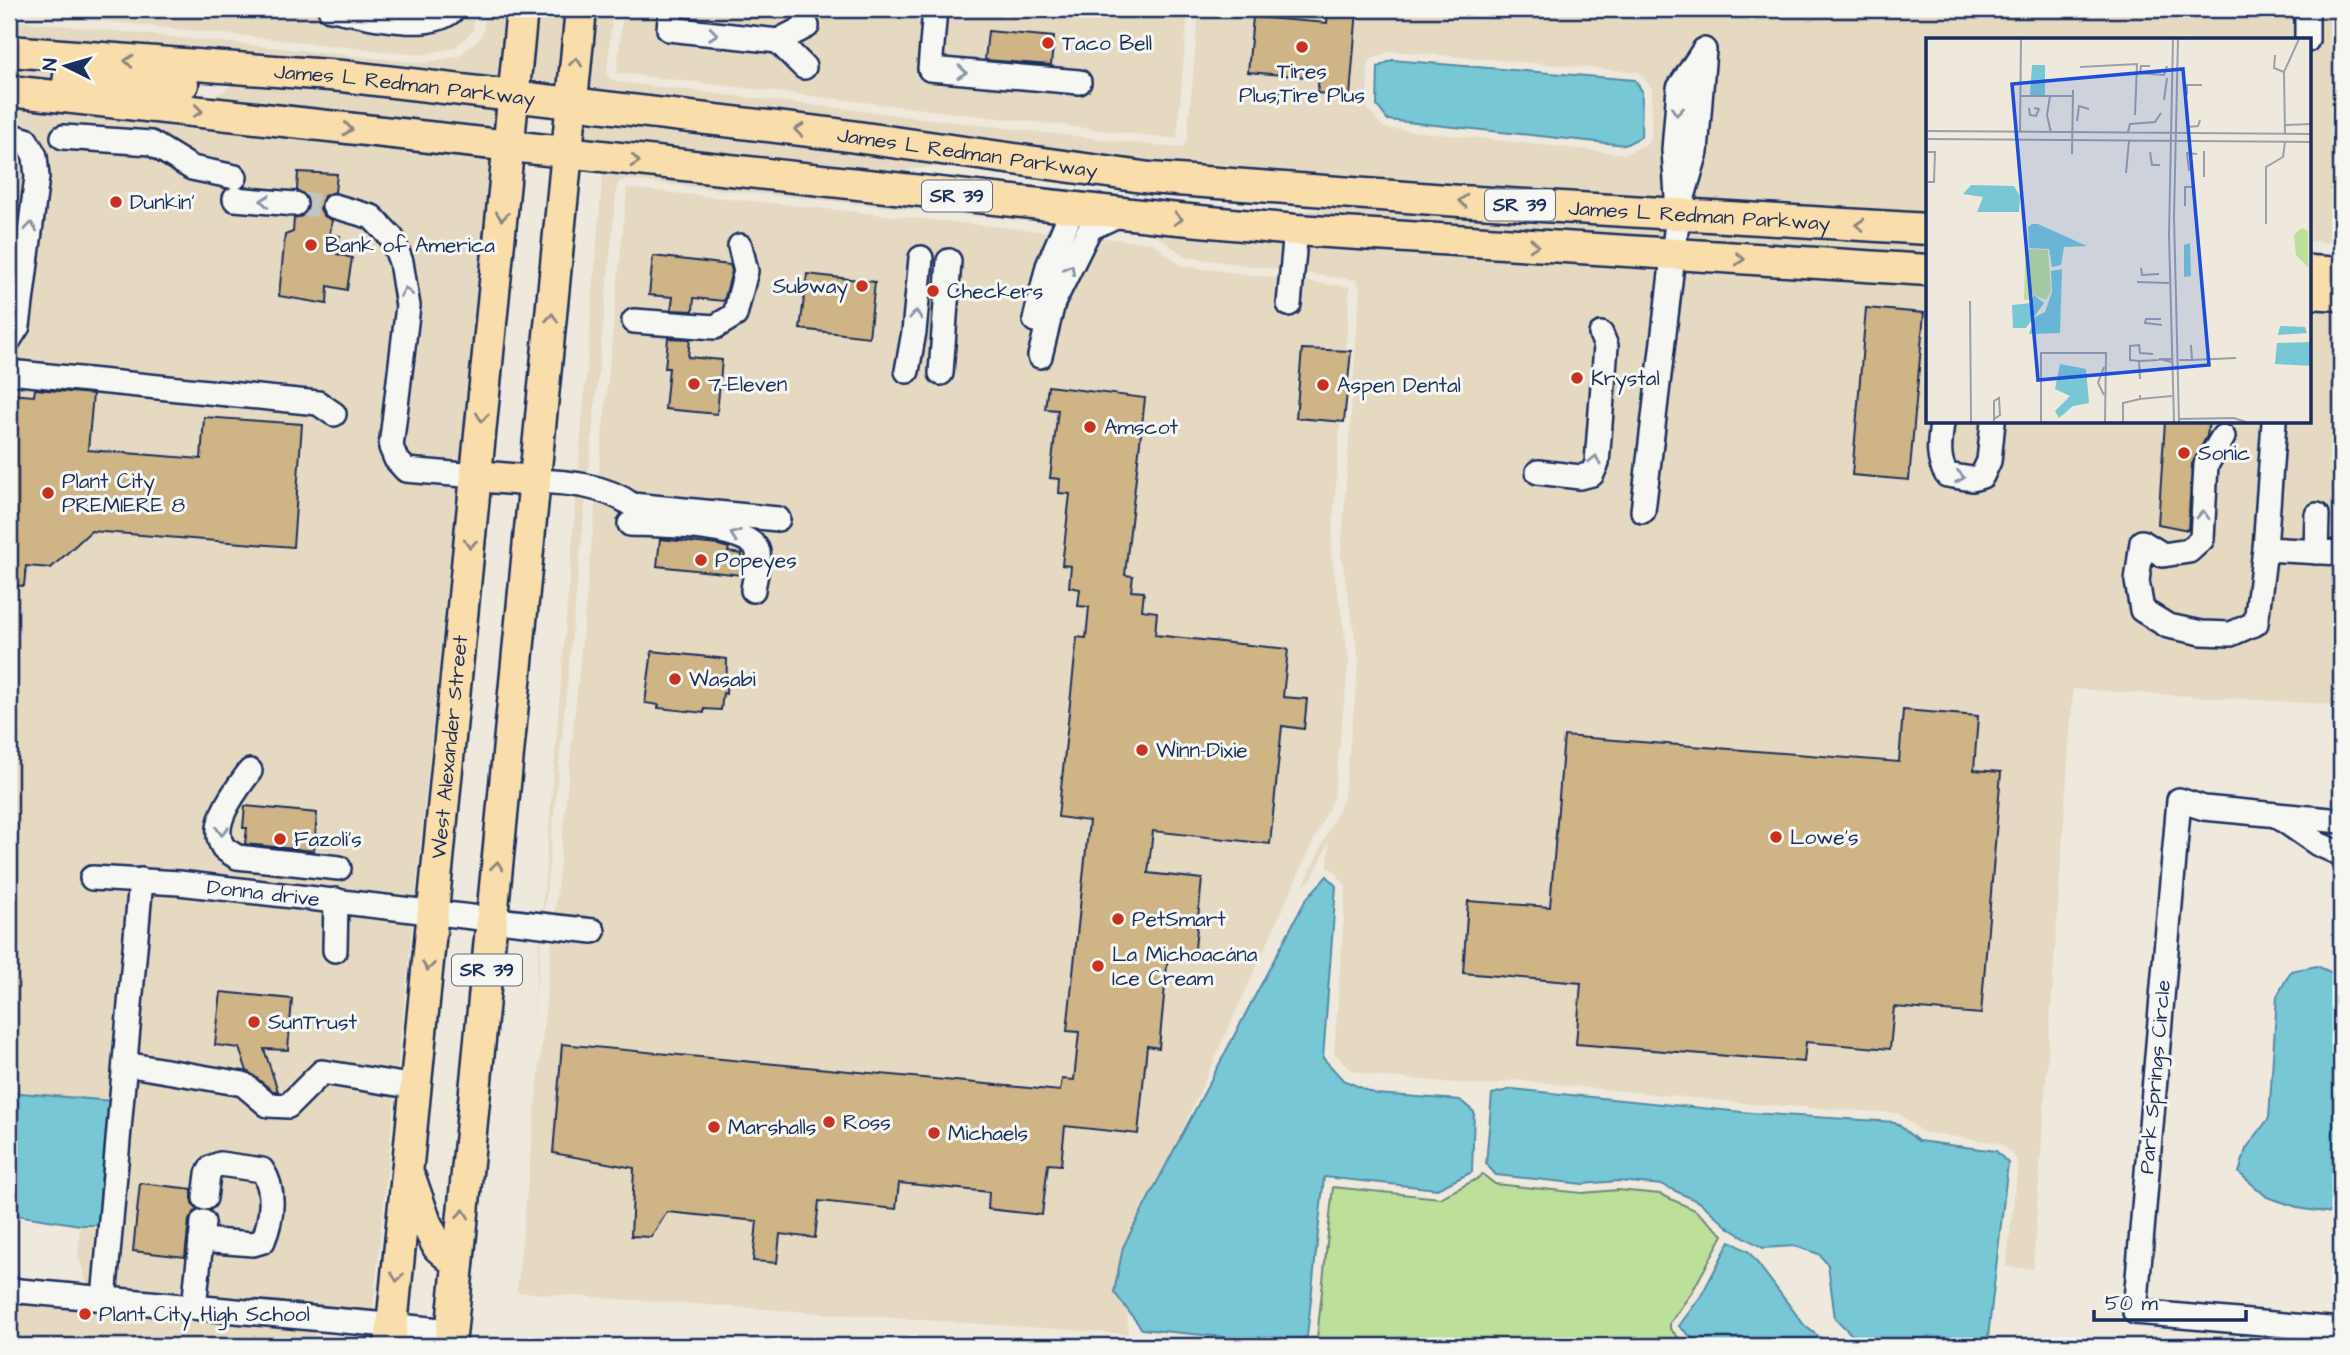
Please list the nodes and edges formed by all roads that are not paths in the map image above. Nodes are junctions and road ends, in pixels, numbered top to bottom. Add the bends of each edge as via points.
1 (331, 9) edge
2 (454, 9) edge
3 (522, 9) edge
4 (581, 9) edge
5 (671, 9) edge
6 (935, 9) edge
7 (2307, 9) edge
8 (807, 26) dead end
9 (2307, 38) edge
10 (778, 41) junction
11 (9, 51) edge
12 (804, 67) dead end
13 (233, 69) junction
14 (1079, 82) dead end
15 (9, 91) edge
16 (514, 96) junction
17 (66, 97) junction
18 (572, 104) junction
19 (9, 135) edge
20 (63, 137) dead end
21 (509, 148) junction
22 (567, 154) junction
23 (1089, 169) junction
24 (886, 188) junction
25 (1363, 193) junction
26 (295, 204) tunnel mouth
27 (334, 206) tunnel mouth
28 (1073, 208) junction
29 (1122, 213) junction
30 (1678, 214) junction
31 (1926, 229) edge
32 (1296, 230) junction
33 (740, 246) dead end
34 (2312, 251) edge
35 (2341, 253) edge
36 (1672, 255) junction
37 (921, 258) dead end
38 (949, 261) dead end
39 (1926, 270) edge
40 (2312, 271) edge
41 (2341, 273) edge
42 (2312, 293) edge
43 (2341, 295) edge
44 (1289, 304) dead end
45 (634, 321) dead end
46 (1601, 334) dead end
47 (9, 340) edge
48 (907, 371) dead end
49 (9, 372) edge
50 (941, 373) dead end
51 (334, 414) dead end
52 (1942, 424) edge
53 (1993, 424) edge
54 (2274, 424) edge
55 (2223, 437) dead end
56 (1538, 472) dead end
57 (476, 476) junction
58 (535, 481) junction
59 (1643, 511) dead end
60 (2317, 515) dead end
61 (778, 519) dead end
62 (630, 524) dead end
63 (2265, 549) junction
64 (2316, 552) junction
65 (2341, 553) edge
66 (753, 590) dead end
67 (250, 771) dead end
68 (2276, 815) junction
69 (2341, 821) edge
70 (2341, 854) edge
71 (339, 868) dead end
72 (92, 878) dead end
73 (141, 880) junction
74 (336, 900) junction
75 (434, 913) junction
76 (492, 919) junction
77 (593, 931) dead end
78 (335, 950) dead end
79 (125, 1064) junction
80 (416, 1087) junction
81 (408, 1172) junction
82 (205, 1198) dead end
83 (458, 1264) junction
84 (9, 1290) edge
85 (104, 1300) junction
86 (194, 1307) junction
87 (2341, 1330) edge
88 (391, 1336) edge
89 (451, 1339) edge

1 - 2 street via 423,21 447,16
3 - 16 main road
18 -> 4 main road
5 -> 10 street via 669,29
6 -> 14 street via 930,69
7 - 9 street
8 - 10 street
10 - 12 street
13 -> 11 main road, James L Redman Parkway
13 - 16 main road, James L Redman Parkway
13 - 17 main road via 214,85 69,76
15 - 17 main road, James L Redman Parkway
16 - 18 main road, James L Redman Parkway / SR 39
16 - 21 main road, SR 39
17 -> 21 main road, James L Redman Parkway
18 - 22 main road
23 -> 18 main road, James L Redman Parkway / SR 39
47 -> 19 street via 18,326 37,177 35,156 26,140
26 -> 20 street via 235,188 151,143
21 - 22 main road, James L Redman Parkway
21 -> 57 main road, West Alexander Street / SR 39
22 -> 24 main road, James L Redman Parkway / SR 39
58 -> 22 main road, SR 39
23 - 24 main road via 1080,178 1055,187 936,177
23 - 25 main road, James L Redman Parkway / SR 39 via 1150,178
24 - 28 main road, James L Redman Parkway / SR 39
25 - 28 main road via 1279,205 1113,193 1084,199
30 -> 25 main road, James L Redman Parkway / SR 39
57 -> 27 street via 406,470 396,459 391,447 408,306 401,262 392,239 373,217
28 - 29 main road, James L Redman Parkway / SR 39
28 -> 29 street via 1048,265 1034,316 1040,356 1053,303 1090,228
29 -> 32 main road, James L Redman Parkway / SR 39
30 -> 30 street via 1696,152 1704,50 1679,88 1674,150
31 -> 30 main road, James L Redman Parkway / SR 39
30 - 36 street
32 -> 36 main road, James L Redman Parkway / SR 39
32 - 44 street
33 - 45 street via 746,271 735,315 715,327
34 - 35 main road
36 -> 39 main road, James L Redman Parkway / SR 39
36 - 59 street
48 -> 37 street
38 - 50 street
40 - 41 main road
42 - 43 main road
56 -> 46 street via 1580,477 1591,474 1597,463 1606,346
49 - 51 street via 318,403
52 -> 53 street via 1941,465 1947,475 1972,479 1982,476 1989,461
54 - 63 street
63 -> 55 street via 2256,623 2231,634 2202,633 2168,626 2142,610 2137,581 2142,542 2163,555 2189,551 2202,539 2206,465
57 - 58 main road
57 -> 75 main road, West Alexander Street / SR 39
58 - 61 street via 564,482 617,494 632,505
76 -> 58 main road, SR 39
60 - 64 street
66 -> 62 street via 758,552 751,542 733,533
63 - 64 street
64 - 65 street
67 -> 71 street via 224,805 219,837 224,849 237,857
68 - 69 street, Park Springs Circle
68 - 70 street
68 - 87 street, Park Springs Circle via 2204,808 2179,800 2135,1312
72 - 73 street, Donna drive
73 - 74 street, Donna drive
73 - 79 street
74 - 75 street, Donna drive
74 - 78 street
75 - 76 street, Donna drive
75 -> 80 main road, West Alexander Street / SR 39
76 - 77 street, Donna drive
83 -> 76 main road, SR 39
79 - 80 street via 243,1084 268,1105 288,1106 322,1072
79 - 85 street
80 - 81 main road, West Alexander Street / SR 39
81 - 83 main road via 438,1247
81 -> 88 main road, West Alexander Street / SR 39
82 - 86 street via 208,1174 220,1164 262,1170 272,1192 263,1241 253,1244 202,1231
83 - 89 main road, SR 39
84 - 85 street
85 - 86 street
86 - 88 street
88 - 89 street

